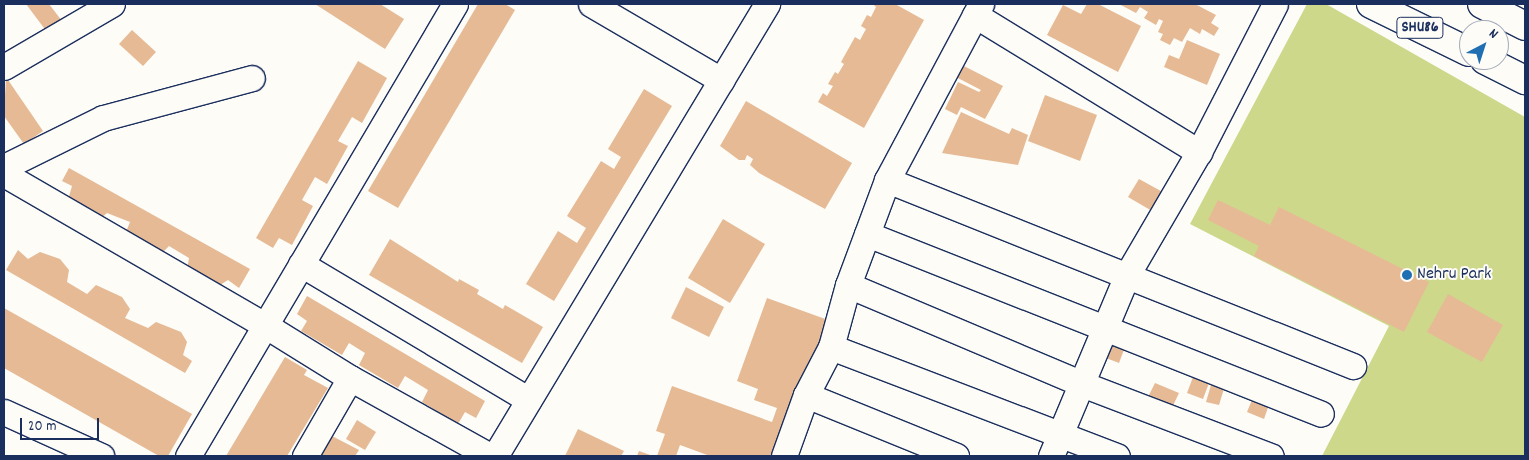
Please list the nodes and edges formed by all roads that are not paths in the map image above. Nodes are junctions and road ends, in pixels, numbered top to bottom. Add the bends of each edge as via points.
1 (112, 4) edge
2 (455, 4) edge
3 (591, 4) edge
4 (767, 4) edge
5 (1275, 4) edge
6 (1371, 4) edge
7 (1482, 4) edge
8 (978, 9) edge
9 (1525, 26) edge
10 (1459, 47) edge
11 (4, 67) edge
12 (1505, 70) edge
13 (252, 78) dead end
14 (721, 80) junction
15 (1525, 80) edge
16 (1199, 152) junction
17 (4, 167) edge
18 (4, 174) edge
19 (887, 180) junction
20 (868, 234) junction
21 (301, 264) junction
22 (1127, 275) junction
23 (848, 285) junction
24 (264, 324) junction
25 (1104, 329) junction
26 (831, 347) junction
27 (1353, 366) dead end
28 (350, 378) junction
29 (1082, 384) junction
30 (806, 395) junction
31 (529, 400) junction
32 (4, 412) edge
33 (1321, 414) dead end
34 (1059, 433) junction
35 (790, 454) edge
36 (101, 456) edge
37 (188, 456) edge
38 (305, 456) edge
39 (490, 456) edge
40 (495, 456) edge
41 (956, 456) edge
42 (1051, 456) edge
43 (1117, 456) edge
44 (1271, 456) edge

1 - 11 street
2 - 21 street
3 - 14 street
4 - 14 street
5 - 16 street
6 - 10 main road, SHU86
7 - 9 main road
8 - 16 street
8 - 19 street
12 - 15 main road
13 - 17 street via 103,118
14 - 31 street
16 - 22 street
18 - 24 street
19 - 20 street
19 - 22 street
20 - 23 street
20 - 25 street
21 - 24 street
21 - 31 street
22 - 25 street
22 - 27 street
23 - 26 street
23 - 29 street
24 - 28 street
24 - 37 street
25 - 29 street
25 - 33 street
26 - 30 street
26 - 34 street
28 - 38 street
28 - 39 street
29 - 34 street
29 - 44 street
30 - 35 street
30 - 41 street
31 - 40 street
32 - 36 street
34 - 42 street
34 - 43 street

